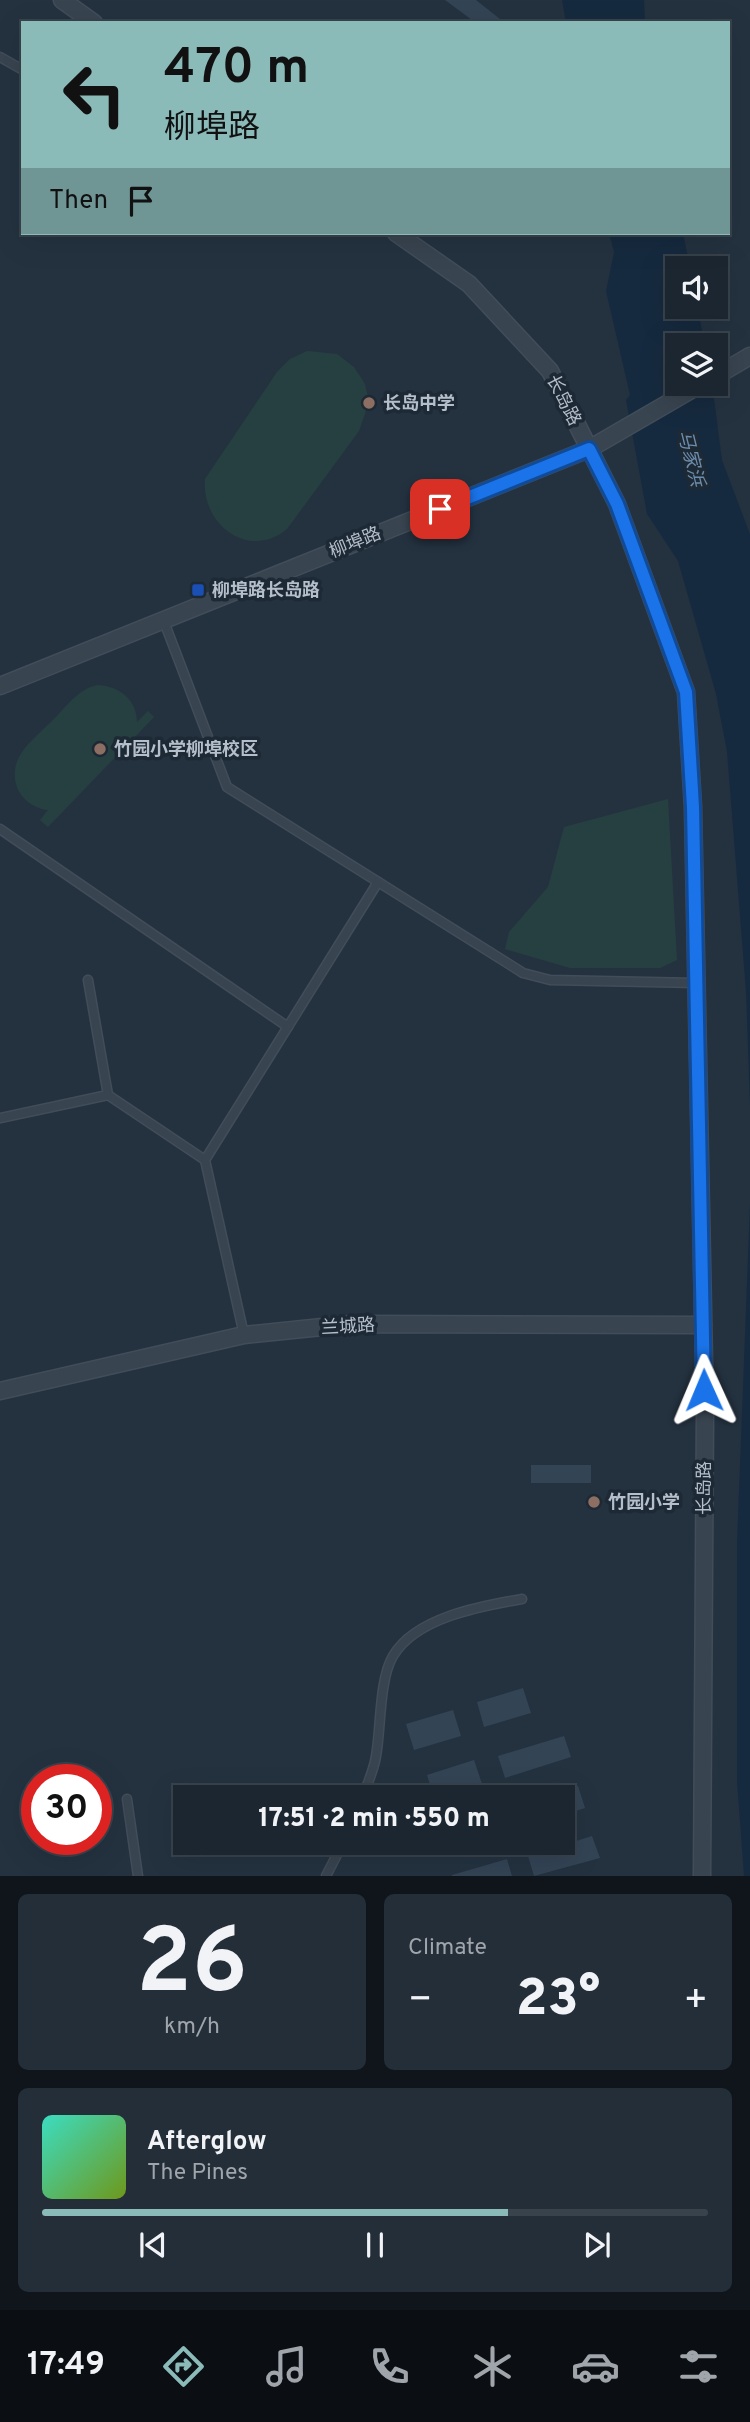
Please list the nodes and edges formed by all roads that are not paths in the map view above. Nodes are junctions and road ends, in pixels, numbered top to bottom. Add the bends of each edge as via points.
1 (62, 0) edge
2 (91, 21) edge
3 (0, 57) edge
4 (21, 69) edge
5 (399, 235) edge
6 (750, 356) edge
7 (728, 369) edge
8 (681, 396) edge
9 (589, 449) junction
10 (163, 619) junction
11 (0, 686) edge
12 (0, 829) edge
13 (379, 882) junction
14 (88, 981) dead end
15 (697, 983) junction
16 (288, 1027) junction
17 (108, 1095) junction
18 (0, 1118) edge
19 (205, 1160) junction
20 (703, 1325) junction
21 (244, 1335) junction
22 (0, 1391) edge
23 (522, 1599) dead end
24 (367, 1785) edge
25 (127, 1799) dead end
26 (337, 1855) edge
27 (138, 1876) edge
28 (326, 1876) edge
29 (702, 1876) edge

1 - 2 street
3 - 4 lane
5 - 9 street, 长岛路 via 469,284 550,371
6 - 7 street
8 - 9 street, 柳埠路
9 - 10 street, 柳埠路
9 - 15 street, 长岛路 via 617,504 686,692
10 - 11 street, 柳埠路
10 - 13 lane via 226,787
12 - 16 lane
13 - 15 lane via 523,973 550,980
13 - 16 lane
14 - 17 lane
15 - 20 street, 长岛路
16 - 19 lane
17 - 18 lane
17 - 19 lane
19 - 21 lane
20 - 21 street, 兰城路 via 351,1324
20 - 29 street, 长岛路
21 - 22 street, 兰城路
23 - 24 lane via 470,1608 418,1631 392,1656 381,1703 376,1759
25 - 27 lane
26 - 28 lane

